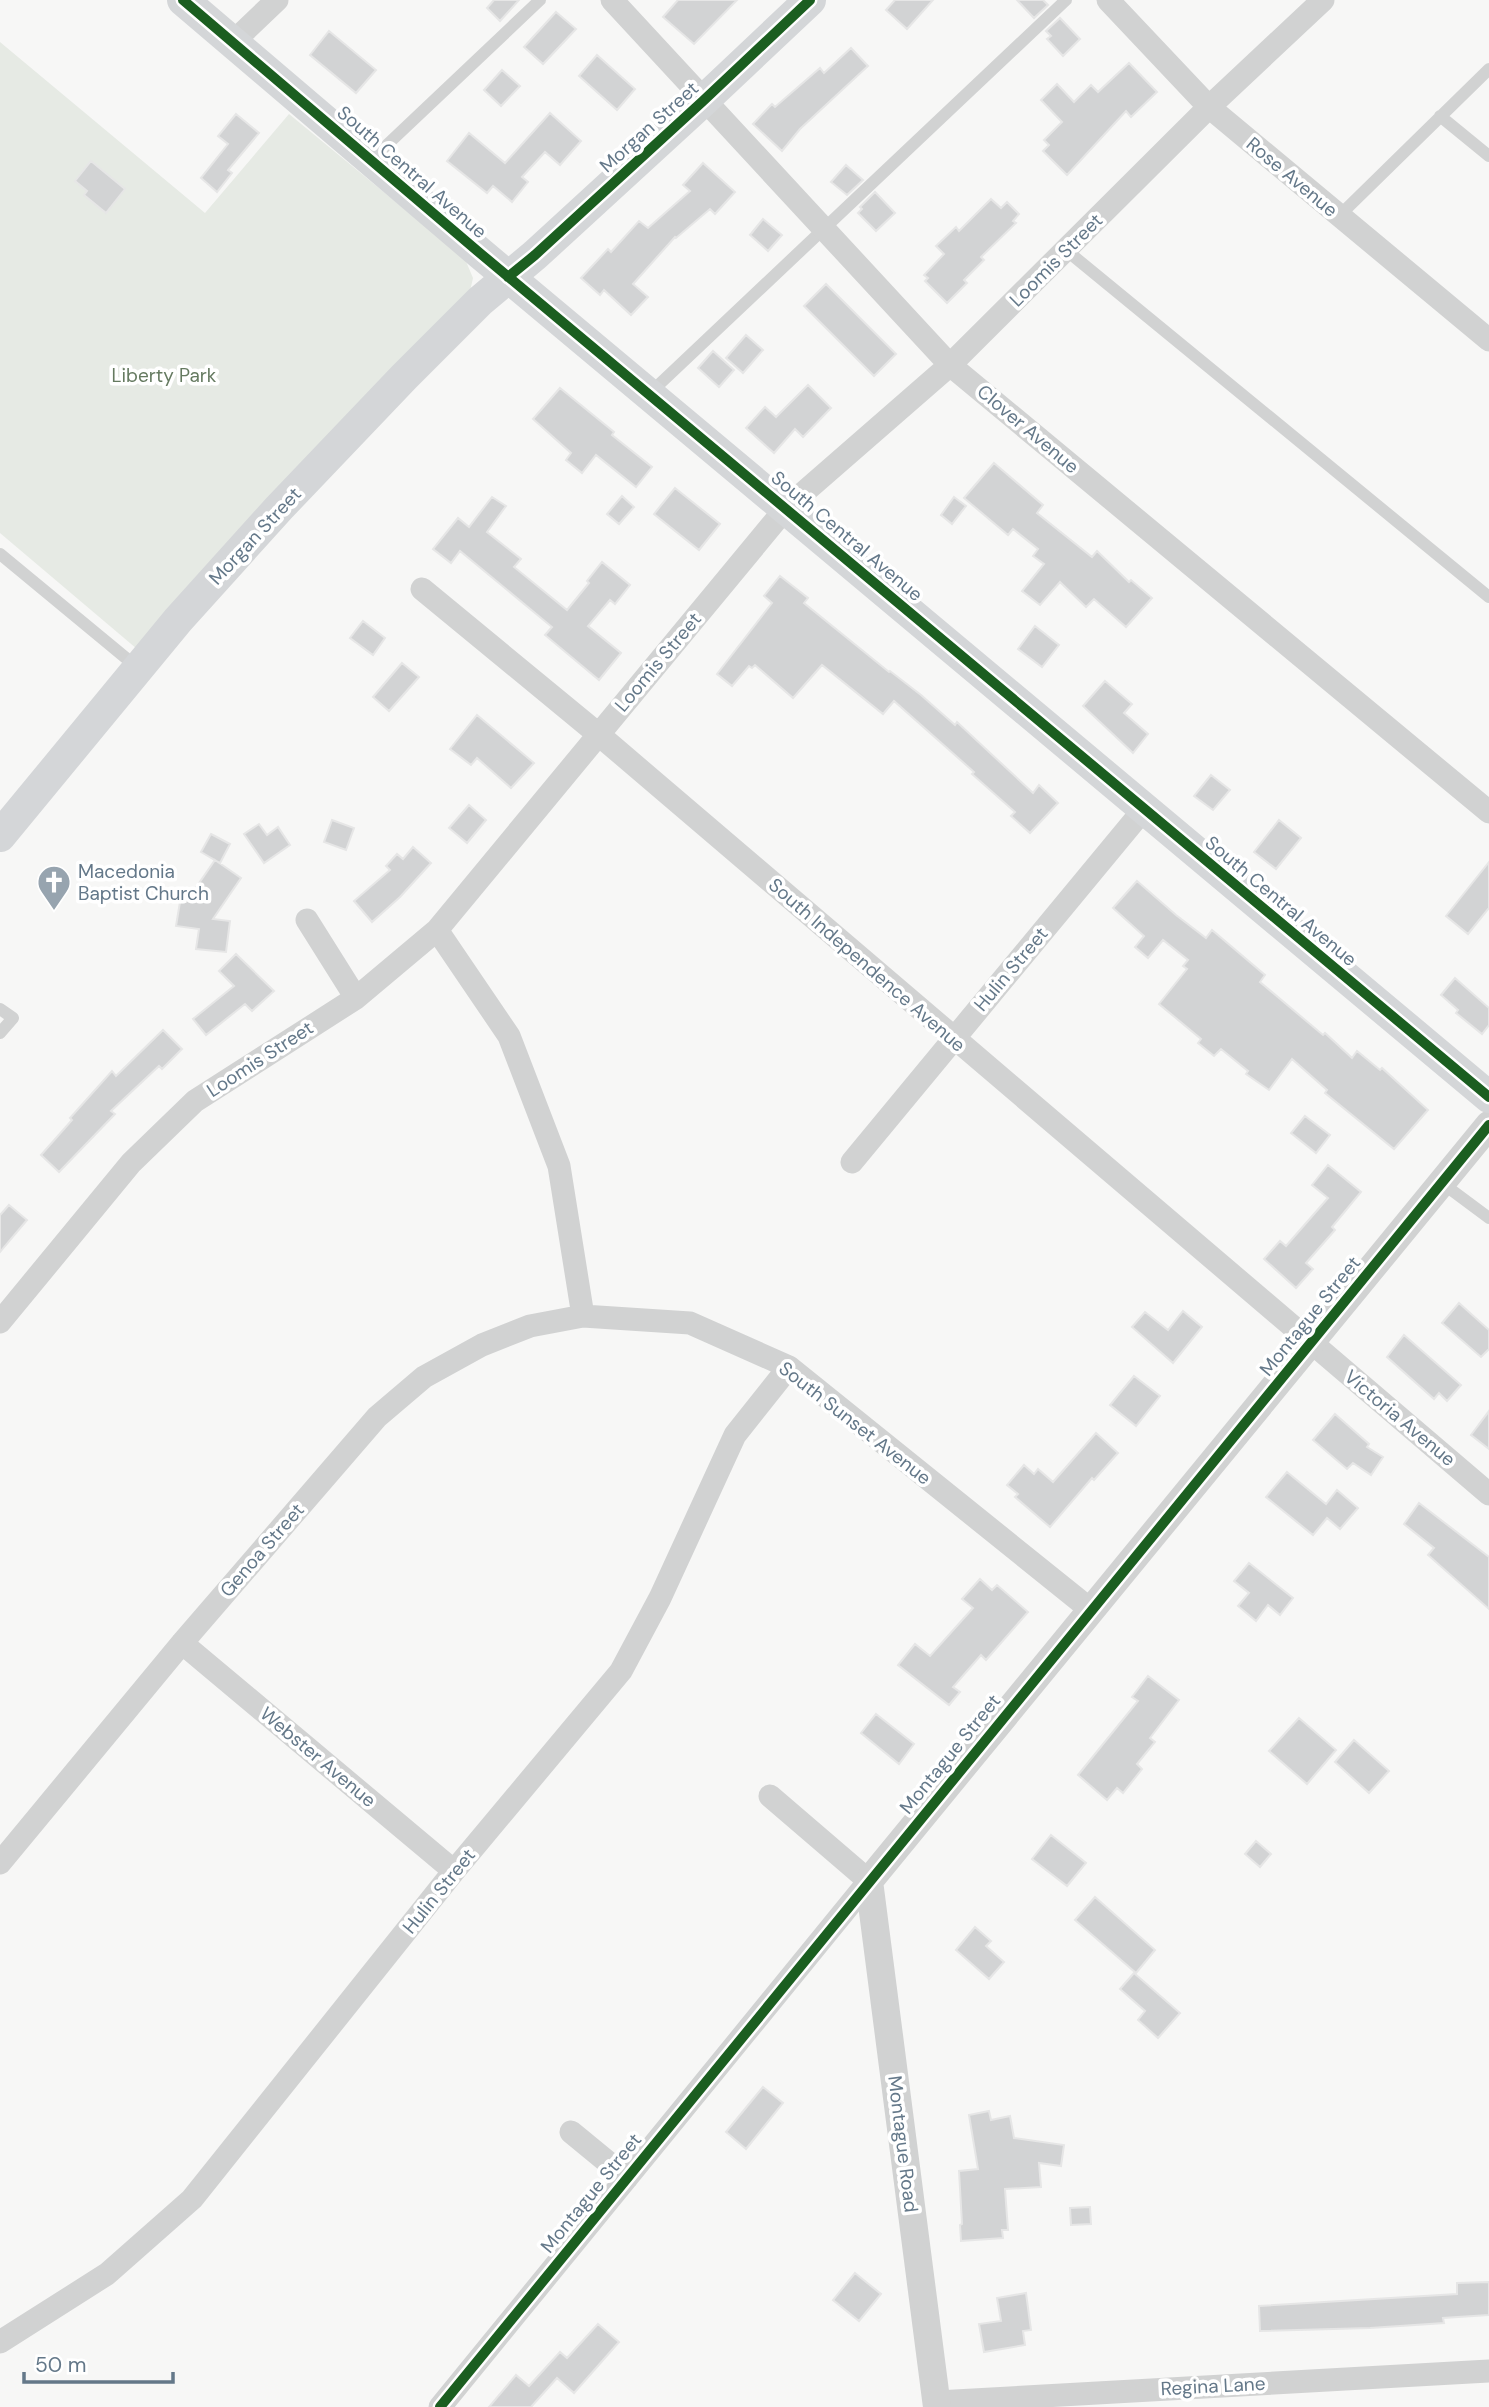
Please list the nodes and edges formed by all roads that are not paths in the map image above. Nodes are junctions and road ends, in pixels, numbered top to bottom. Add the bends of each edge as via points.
1 (183, 0) edge
2 (277, 0) edge
3 (541, 0) edge
4 (612, 0) edge
5 (810, 0) edge
6 (1066, 0) edge
7 (1108, 0) edge
8 (1323, 0) edge
9 (233, 42) junction
10 (1489, 69) edge
11 (703, 101) junction
12 (1209, 107) junction
13 (1440, 116) junction
14 (1489, 156) edge
15 (371, 159) junction
16 (1339, 216) junction
17 (823, 229) junction
18 (1066, 250) junction
19 (508, 276) junction
20 (1489, 340) edge
21 (950, 365) junction
22 (650, 393) junction
23 (786, 508) junction
24 (0, 554) edge
25 (422, 589) dead end
26 (1489, 597) edge
27 (138, 668) junction
28 (598, 734) junction
29 (1144, 809) junction
30 (1489, 811) edge
31 (0, 836) edge
32 (307, 920) dead end
33 (437, 930) junction
34 (356, 998) junction
35 (0, 1009) edge
36 (0, 1033) edge
37 (953, 1039) junction
38 (1489, 1097) edge
39 (1489, 1125) edge
40 (852, 1162) dead end
41 (1441, 1182) junction
42 (1489, 1218) edge
43 (583, 1316) junction
44 (0, 1322) edge
45 (1311, 1342) junction
46 (789, 1367) junction
47 (1489, 1494) edge
48 (1091, 1610) junction
49 (182, 1643) junction
50 (770, 1796) dead end
51 (0, 1863) edge
52 (454, 1871) junction
53 (869, 1881) junction
54 (571, 2132) dead end
55 (627, 2178) junction
56 (0, 2342) edge
57 (1489, 2371) edge
58 (937, 2404) edge
59 (440, 2407) edge

1 - 9 main road, South Central Avenue
2 - 9 street
3 - 15 lane
4 - 11 street, Clover Avenue
5 - 11 main road, Morgan Street
6 - 17 lane
7 - 12 street, Rose Avenue
8 - 12 street, Loomis Street
9 - 15 main road, South Central Avenue
10 - 13 lane
11 - 17 street, Clover Avenue
11 - 19 main road, Morgan Street
12 - 16 street, Rose Avenue
12 - 18 street, Loomis Street
13 - 14 lane
13 - 16 lane
15 - 19 main road, South Central Avenue
16 - 20 street, Rose Avenue
17 - 21 street, Clover Avenue
17 - 22 lane
18 - 21 street, Loomis Street
18 - 26 lane
19 - 22 main road, South Central Avenue
19 - 27 main road, Morgan Street via 279,508
21 - 23 street, Loomis Street
21 - 30 street, Clover Avenue
22 - 23 main road, South Central Avenue
23 - 28 street, Loomis Street
23 - 29 main road, South Central Avenue
24 - 27 lane
25 - 28 street, South Independence Avenue
27 - 31 main road, Morgan Street
28 - 33 street, Loomis Street
28 - 37 street, South Independence Avenue
29 - 37 street, Hulin Street
29 - 38 main road, South Central Avenue
32 - 34 street
33 - 34 street, Loomis Street
33 - 43 street via 509,1035 559,1166
34 - 44 street, Loomis Street via 195,1101 131,1163
35 - 36 lane via 12,1018
37 - 40 street, Hulin Street
37 - 45 street, South Independence Avenue
39 - 41 street, Montague Street
41 - 42 lane
41 - 45 street, Montague Street
43 - 46 street, South Sunset Avenue via 691,1323
43 - 49 street, Genoa Street via 530,1326 482,1345 424,1377 377,1417
45 - 47 street, Victoria Avenue
45 - 48 street, Montague Street
46 - 48 street, South Sunset Avenue
46 - 52 street, Hulin Street via 735,1435 621,1671
48 - 53 street, Montague Street
49 - 51 street, Genoa Street
49 - 52 street, Webster Avenue
50 - 53 street
52 - 56 street, Hulin Street via 192,2199 107,2274
53 - 55 street, Montague Street
53 - 58 street, Montague Road
54 - 55 street
55 - 59 street, Montague Street
57 - 58 street, Regina Lane

